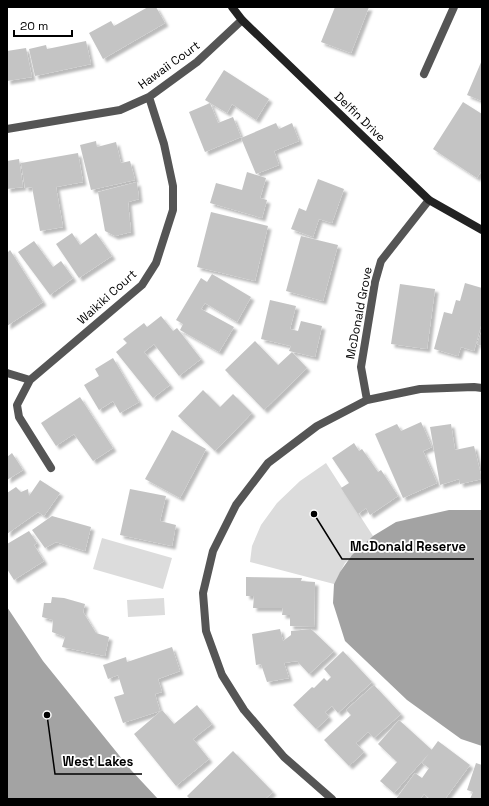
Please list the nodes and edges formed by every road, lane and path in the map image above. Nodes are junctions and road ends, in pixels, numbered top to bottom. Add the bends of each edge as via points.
1 (232, 7) edge
2 (454, 7) edge
3 (242, 20) junction
4 (424, 74) dead end
5 (149, 97) junction
6 (7, 129) edge
7 (429, 200) junction
8 (482, 230) edge
9 (7, 373) edge
10 (30, 380) junction
11 (482, 388) edge
12 (366, 400) junction
13 (51, 468) dead end
14 (332, 799) edge

1 - 3 street, Delfin Drive
2 - 4 street
3 - 5 street, Hawaii Court via 197,62
3 - 7 street, Delfin Drive
5 - 6 street, Hawaii Court via 120,110
5 - 10 street, Waikiki Court via 164,144 173,186 172,210 156,263 142,285
7 - 8 street, Delfin Drive
7 - 12 street, McDonald Grove via 381,261 375,282 361,367
9 - 10 street
10 - 13 street, Waikiki Court via 17,405 19,417
11 - 12 street via 420,389
12 - 14 street via 317,426 268,463 236,505 213,551 203,593 206,630 222,675 244,710 284,757

